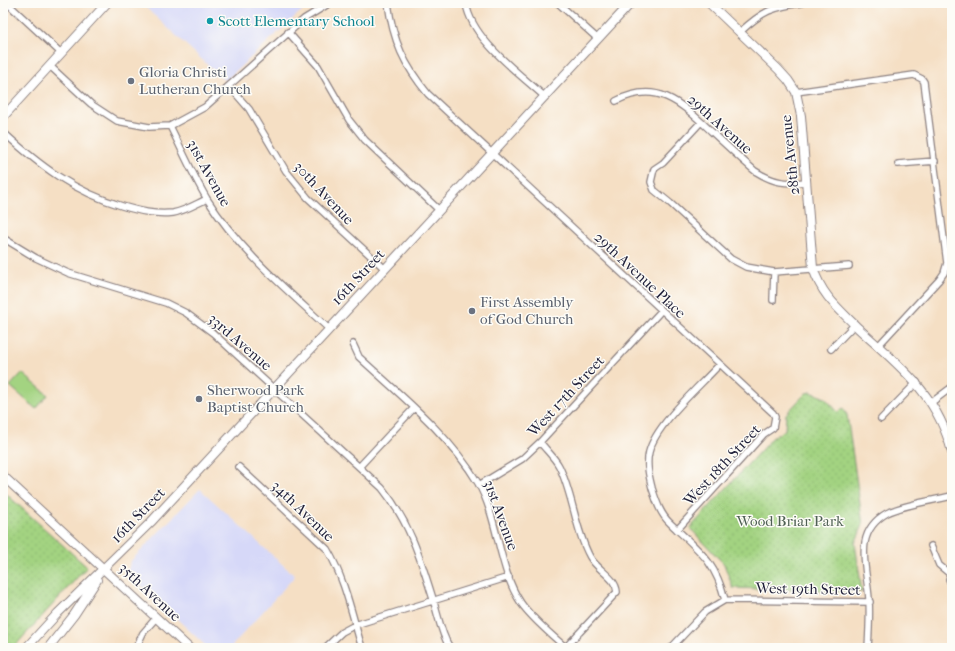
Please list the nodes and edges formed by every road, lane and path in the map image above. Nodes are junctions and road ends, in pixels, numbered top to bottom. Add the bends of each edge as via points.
1 (7, 3) edge
2 (107, 3) edge
3 (330, 3) edge
4 (388, 3) edge
5 (466, 3) edge
6 (558, 3) edge
7 (631, 3) edge
8 (709, 3) edge
9 (802, 3) edge
10 (791, 4) edge
11 (288, 32) junction
12 (740, 32) junction
13 (598, 39) junction
14 (62, 53) junction
15 (50, 66) junction
16 (229, 86) junction
17 (796, 92) junction
18 (545, 97) junction
19 (616, 101) dead end
20 (3, 117) edge
21 (701, 122) junction
22 (170, 126) junction
23 (3, 132) edge
24 (491, 153) junction
25 (935, 161) junction
26 (898, 164) dead end
27 (807, 182) junction
28 (208, 199) junction
29 (439, 210) junction
30 (3, 238) edge
31 (849, 266) dead end
32 (813, 268) junction
33 (385, 269) junction
34 (774, 272) junction
35 (774, 300) dead end
36 (661, 311) junction
37 (855, 324) junction
38 (329, 329) junction
39 (353, 344) dead end
40 (878, 346) junction
41 (831, 349) dead end
42 (719, 366) junction
43 (917, 382) junction
44 (952, 387) edge
45 (274, 388) junction
46 (932, 402) junction
47 (414, 408) junction
48 (773, 413) joint
49 (881, 419) dead end
50 (540, 442) junction
51 (952, 452) edge
52 (239, 467) dead end
53 (359, 467) junction
54 (3, 476) edge
55 (479, 485) junction
56 (952, 496) edge
57 (677, 530) junction
58 (931, 546) dead end
59 (104, 569) junction
60 (952, 575) edge
61 (509, 577) junction
62 (952, 586) edge
63 (433, 600) junction
64 (725, 600) junction
65 (870, 602) junction
66 (156, 618) junction
67 (355, 625) junction
68 (31, 646) edge
69 (48, 648) edge
70 (136, 648) edge
71 (189, 648) edge
72 (325, 648) edge
73 (362, 648) edge
74 (450, 648) edge
75 (566, 648) edge
76 (671, 648) edge
77 (868, 648) edge

1 - 14 street
2 - 14 main road
3 - 11 street
4 - 24 street via 396,44 416,79 428,94
5 - 18 street via 477,31
6 - 13 street
7 - 13 main road, 16th Street
8 - 12 main road, 28th Avenue
9 - 10 street
10 - 12 street via 763,12
11 - 16 street
11 - 29 street via 318,66 349,120 365,140
12 - 17 main road, 28th Avenue via 778,69
13 - 18 main road, 16th Street
14 - 15 main road
15 - 20 main road
15 - 22 street via 91,104 117,121 148,127
16 - 22 street via 205,107
16 - 33 street, 30th Avenue via 249,109 286,171 308,198
17 - 25 street via 914,74 922,79 926,88
17 - 27 main road, 28th Avenue via 801,116
18 - 24 main road, 16th Street
19 - 21 street, 29th Avenue via 639,92 665,96 682,105
21 - 27 street, 29th Avenue via 755,171 768,179 787,184
21 - 34 street via 663,163 654,169 651,182 654,190 731,259 746,267
22 - 28 street, 31st Avenue
23 - 28 street via 31,158 63,181 138,211 157,214 179,212
24 - 29 main road, 16th Street
24 - 36 street, 29th Avenue Place
25 - 26 street
25 - 40 street via 947,263 944,273
27 - 32 main road, 28th Avenue
28 - 38 street, 31st Avenue via 242,246
29 - 33 main road, 16th Street
30 - 45 street, 33rd Avenue via 68,273 166,304 186,313 213,333
31 - 32 street
32 - 34 street
32 - 37 main road, 28th Avenue via 825,295
33 - 38 main road, 16th Street
34 - 35 street
36 - 42 street, 29th Avenue Place
36 - 50 street, West 17th Street
37 - 40 main road, 28th Avenue
37 - 41 street
38 - 45 main road, 16th Street
39 - 47 street, 31st Avenue via 359,357
40 - 43 main road, 28th Avenue
42 - 48 street, 29th Avenue Place
42 - 57 street via 662,427 649,451 648,468 655,498 662,514
43 - 46 main road, 28th Avenue
43 - 49 street
44 - 46 street
45 - 53 street, 33rd Avenue
45 - 59 main road, 16th Street via 151,522
46 - 51 main road, 28th Avenue via 943,424
47 - 53 street
47 - 55 street, 31st Avenue via 454,448
48 - 57 street, West 18th Street via 774,428 764,434
50 - 55 street, West 17th Street via 522,459
50 - 75 street via 559,465 591,558 617,586 617,592
52 - 67 street, 34th Avenue via 327,549 335,561
53 - 63 street, 33rd Avenue via 382,488 406,524
54 - 59 main road, 35th Avenue
55 - 61 street, 31st Avenue
56 - 65 street, West 19th Street via 891,511 873,524 863,548
57 - 64 street via 712,564 719,577
58 - 60 street via 939,565
59 - 66 main road, 35th Avenue
59 - 68 main road, 16th Street via 71,600
59 - 69 main road, 16th Street via 74,615
60 - 62 street via 949,579
61 - 63 street
61 - 75 street, 31st Avenue via 521,603
63 - 67 street
63 - 74 street, 33rd Avenue
64 - 65 street, West 19th Street
64 - 76 street via 705,612
65 - 77 street
66 - 70 street via 143,633
66 - 71 main road, 35th Avenue
67 - 72 street via 342,632
67 - 73 street, 34th Avenue

